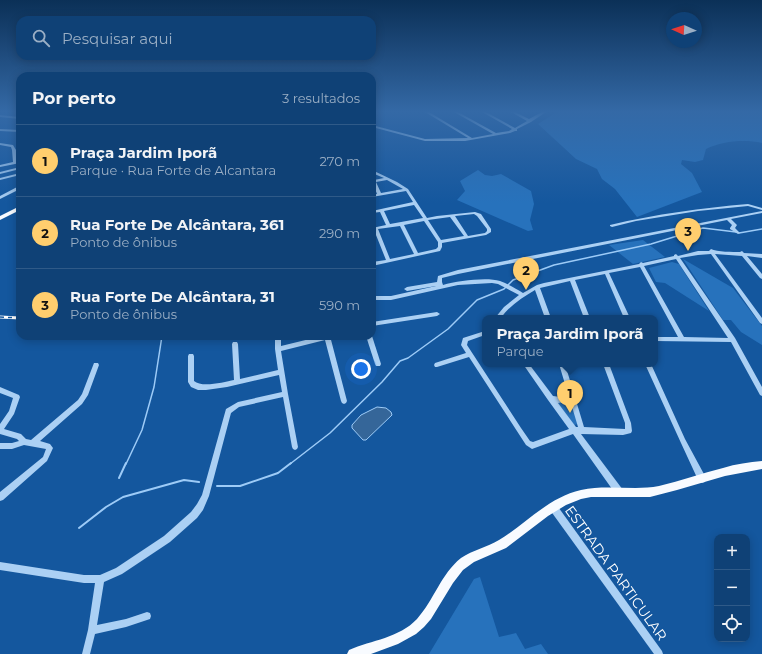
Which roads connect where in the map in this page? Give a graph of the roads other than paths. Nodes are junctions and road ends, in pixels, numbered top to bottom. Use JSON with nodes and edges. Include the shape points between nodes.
{"nodes":[{"id":1,"x":0,"y":144,"type":"edge"},
{"id":2,"x":14,"y":150,"type":"joint"},
{"id":3,"x":0,"y":163,"type":"edge"},
{"id":4,"x":14,"y":163,"type":"junction"},
{"id":5,"x":0,"y":166,"type":"edge"},
{"id":6,"x":16,"y":169,"type":"edge"},
{"id":7,"x":0,"y":173,"type":"edge"},
{"id":8,"x":376,"y":173,"type":"edge"},
{"id":9,"x":16,"y":175,"type":"edge"},
{"id":10,"x":1,"y":179,"type":"edge"},
{"id":11,"x":387,"y":179,"type":"junction"},
{"id":12,"x":376,"y":181,"type":"edge"},
{"id":13,"x":376,"y":187,"type":"edge"},
{"id":14,"x":16,"y":189,"type":"edge"},
{"id":15,"x":407,"y":190,"type":"junction"},
{"id":16,"x":380,"y":195,"type":"junction"},
{"id":17,"x":376,"y":196,"type":"edge"},
{"id":18,"x":0,"y":198,"type":"edge"},
{"id":19,"x":416,"y":203,"type":"junction"},
{"id":20,"x":16,"y":210,"type":"edge"},
{"id":21,"x":376,"y":210,"type":"edge"},
{"id":22,"x":381,"y":210,"type":"junction"},
{"id":23,"x":762,"y":211,"type":"edge"},
{"id":24,"x":452,"y":216,"type":"junction"},
{"id":25,"x":0,"y":218,"type":"edge"},
{"id":26,"x":426,"y":219,"type":"junction"},
{"id":27,"x":728,"y":219,"type":"junction"},
{"id":28,"x":402,"y":224,"type":"junction"},
{"id":29,"x":389,"y":226,"type":"junction"},
{"id":30,"x":612,"y":226,"type":"dead end"},
{"id":31,"x":376,"y":229,"type":"edge"},
{"id":32,"x":376,"y":233,"type":"edge"},
{"id":33,"x":738,"y":233,"type":"dead end"},
{"id":34,"x":466,"y":237,"type":"junction"},
{"id":35,"x":440,"y":242,"type":"junction"},
{"id":36,"x":711,"y":251,"type":"junction"},
{"id":37,"x":742,"y":253,"type":"junction"},
{"id":38,"x":417,"y":255,"type":"junction"},
{"id":39,"x":676,"y":256,"type":"junction"},
{"id":40,"x":762,"y":256,"type":"edge"},
{"id":41,"x":390,"y":261,"type":"junction"},
{"id":42,"x":376,"y":263,"type":"edge"},
{"id":43,"x":641,"y":264,"type":"junction"},
{"id":44,"x":606,"y":272,"type":"junction"},
{"id":45,"x":762,"y":277,"type":"edge"},
{"id":46,"x":572,"y":279,"type":"junction"},
{"id":47,"x":441,"y":285,"type":"junction"},
{"id":48,"x":537,"y":288,"type":"junction"},
{"id":49,"x":407,"y":289,"type":"dead end"},
{"id":50,"x":523,"y":296,"type":"junction"},
{"id":51,"x":376,"y":298,"type":"edge"},
{"id":52,"x":437,"y":314,"type":"dead end"},
{"id":53,"x":500,"y":315,"type":"edge"},
{"id":54,"x":547,"y":315,"type":"edge"},
{"id":55,"x":586,"y":315,"type":"edge"},
{"id":56,"x":626,"y":315,"type":"edge"},
{"id":57,"x":762,"y":322,"type":"edge"},
{"id":58,"x":376,"y":323,"type":"edge"},
{"id":59,"x":482,"y":334,"type":"edge"},
{"id":60,"x":658,"y":339,"type":"edge"},
{"id":61,"x":682,"y":339,"type":"junction"},
{"id":62,"x":278,"y":340,"type":"edge"},
{"id":63,"x":312,"y":340,"type":"edge"},
{"id":64,"x":328,"y":340,"type":"edge"},
{"id":65,"x":371,"y":340,"type":"edge"},
{"id":66,"x":732,"y":340,"type":"junction"},
{"id":67,"x":235,"y":344,"type":"dead end"},
{"id":68,"x":278,"y":349,"type":"junction"},
{"id":69,"x":470,"y":354,"type":"junction"},
{"id":70,"x":191,"y":356,"type":"dead end"},
{"id":71,"x":378,"y":364,"type":"dead end"},
{"id":72,"x":96,"y":365,"type":"dead end"},
{"id":73,"x":437,"y":365,"type":"dead end"},
{"id":74,"x":528,"y":367,"type":"edge"},
{"id":75,"x":563,"y":367,"type":"edge"},
{"id":76,"x":607,"y":367,"type":"edge"},
{"id":77,"x":649,"y":367,"type":"edge"},
{"id":78,"x":281,"y":372,"type":"junction"},
{"id":79,"x":237,"y":381,"type":"junction"},
{"id":80,"x":0,"y":390,"type":"edge"},
{"id":81,"x":285,"y":394,"type":"junction"},
{"id":82,"x":762,"y":394,"type":"edge"},
{"id":83,"x":571,"y":395,"type":"junction"},
{"id":84,"x":550,"y":398,"type":"junction"},
{"id":85,"x":344,"y":401,"type":"dead end"},
{"id":86,"x":0,"y":430,"type":"edge"},
{"id":87,"x":574,"y":430,"type":"junction"},
{"id":88,"x":582,"y":431,"type":"junction"},
{"id":89,"x":24,"y":442,"type":"junction"},
{"id":90,"x":33,"y":443,"type":"junction"},
{"id":91,"x":0,"y":446,"type":"edge"},
{"id":92,"x":295,"y":447,"type":"dead end"},
{"id":93,"x":762,"y":465,"type":"edge"},
{"id":94,"x":702,"y":479,"type":"junction"},
{"id":95,"x":621,"y":493,"type":"junction"},
{"id":96,"x":0,"y":497,"type":"edge"},
{"id":97,"x":553,"y":507,"type":"junction"},
{"id":98,"x":0,"y":566,"type":"edge"},
{"id":99,"x":100,"y":579,"type":"junction"},
{"id":100,"x":147,"y":616,"type":"dead end"},
{"id":101,"x":92,"y":630,"type":"junction"},
{"id":102,"x":86,"y":654,"type":"edge"},
{"id":103,"x":353,"y":654,"type":"edge"},
{"id":104,"x":659,"y":654,"type":"edge"}],
"edges":[{"from":1,"to":2,"type":"street","via":[[10,145]]},
{"from":2,"to":4,"type":"street"},
{"from":3,"to":4,"type":"street"},
{"from":4,"to":5,"type":"street"},
{"from":6,"to":7,"type":"street"},
{"from":8,"to":11,"type":"street"},
{"from":9,"to":10,"type":"street"},
{"from":11,"to":12,"type":"street"},
{"from":11,"to":15,"type":"street"},
{"from":13,"to":16,"type":"street"},
{"from":14,"to":18,"type":"street"},
{"from":15,"to":16,"type":"street"},
{"from":15,"to":19,"type":"street"},
{"from":16,"to":17,"type":"street"},
{"from":19,"to":22,"type":"street"},
{"from":19,"to":26,"type":"street"},
{"from":20,"to":25,"type":"main road"},
{"from":21,"to":22,"type":"street"},
{"from":22,"to":29,"type":"street"},
{"from":23,"to":27,"type":"street"},
{"from":23,"to":30,"type":"street","via":[[748,205],[698,210]]},
{"from":24,"to":26,"type":"street"},
{"from":24,"to":34,"type":"street"},
{"from":24,"to":34,"type":"street","via":[[476,213],[489,229],[486,234]]},
{"from":26,"to":28,"type":"street"},
{"from":26,"to":35,"type":"street"},
{"from":27,"to":33,"type":"street","via":[[735,225],[732,228]]},
{"from":27,"to":47,"type":"street","via":[[458,272],[440,277]]},
{"from":28,"to":29,"type":"street"},
{"from":28,"to":38,"type":"street"},
{"from":29,"to":31,"type":"street"},
{"from":32,"to":41,"type":"street"},
{"from":34,"to":35,"type":"street"},
{"from":35,"to":38,"type":"street","via":[[438,250]]},
{"from":36,"to":37,"type":"street"},
{"from":36,"to":39,"type":"street"},
{"from":36,"to":57,"type":"street"},
{"from":37,"to":40,"type":"street"},
{"from":37,"to":45,"type":"street"},
{"from":38,"to":41,"type":"street"},
{"from":39,"to":43,"type":"street"},
{"from":39,"to":66,"type":"street"},
{"from":41,"to":42,"type":"street"},
{"from":43,"to":44,"type":"street"},
{"from":43,"to":61,"type":"street"},
{"from":44,"to":46,"type":"street"},
{"from":44,"to":56,"type":"street"},
{"from":46,"to":48,"type":"street"},
{"from":46,"to":55,"type":"street"},
{"from":47,"to":49,"type":"street"},
{"from":47,"to":50,"type":"street","via":[[492,281]]},
{"from":47,"to":51,"type":"street","via":[[391,298]]},
{"from":48,"to":50,"type":"street"},
{"from":48,"to":54,"type":"street"},
{"from":50,"to":53,"type":"street"},
{"from":52,"to":58,"type":"street"},
{"from":59,"to":69,"type":"street","via":[[468,338],[464,343]]},
{"from":60,"to":61,"type":"street"},
{"from":61,"to":66,"type":"street"},
{"from":62,"to":68,"type":"street"},
{"from":63,"to":68,"type":"street"},
{"from":64,"to":85,"type":"street"},
{"from":65,"to":71,"type":"street"},
{"from":66,"to":82,"type":"street"},
{"from":67,"to":79,"type":"street"},
{"from":68,"to":78,"type":"street"},
{"from":69,"to":73,"type":"street"},
{"from":69,"to":87,"type":"street","via":[[531,446]]},
{"from":70,"to":79,"type":"street","via":[[192,384],[205,387]]},
{"from":72,"to":90,"type":"street","via":[[85,396]]},
{"from":74,"to":84,"type":"street"},
{"from":75,"to":83,"type":"street"},
{"from":76,"to":88,"type":"street","via":[[630,431]]},
{"from":77,"to":94,"type":"street"},
{"from":78,"to":79,"type":"street"},
{"from":78,"to":81,"type":"street"},
{"from":80,"to":86,"type":"street","via":[[17,397],[12,412]]},
{"from":81,"to":92,"type":"street"},
{"from":81,"to":99,"type":"street","via":[[232,408],[226,416],[200,507],[167,539],[119,571]]},
{"from":83,"to":84,"type":"street","via":[[561,400]]},
{"from":83,"to":88,"type":"street"},
{"from":84,"to":87,"type":"street"},
{"from":86,"to":89,"type":"street","via":[[19,436]]},
{"from":87,"to":88,"type":"street"},
{"from":87,"to":95,"type":"street"},
{"from":89,"to":90,"type":"street"},
{"from":89,"to":91,"type":"street"},
{"from":90,"to":96,"type":"street","via":[[48,446],[50,451],[45,459]]},
{"from":93,"to":94,"type":"main road"},
{"from":94,"to":95,"type":"main road","via":[[651,491]]},
{"from":95,"to":97,"type":"main road","via":[[588,493],[561,501]]},
{"from":97,"to":103,"type":"main road","via":[[502,544],[466,561],[454,574],[427,616],[412,630],[402,637]]},
{"from":97,"to":104,"type":"street","name":"ESTRADA PARTICULAR"},
{"from":98,"to":99,"type":"street","via":[[84,579]]},
{"from":99,"to":101,"type":"street"},
{"from":100,"to":101,"type":"street"},
{"from":101,"to":102,"type":"street"}]}
